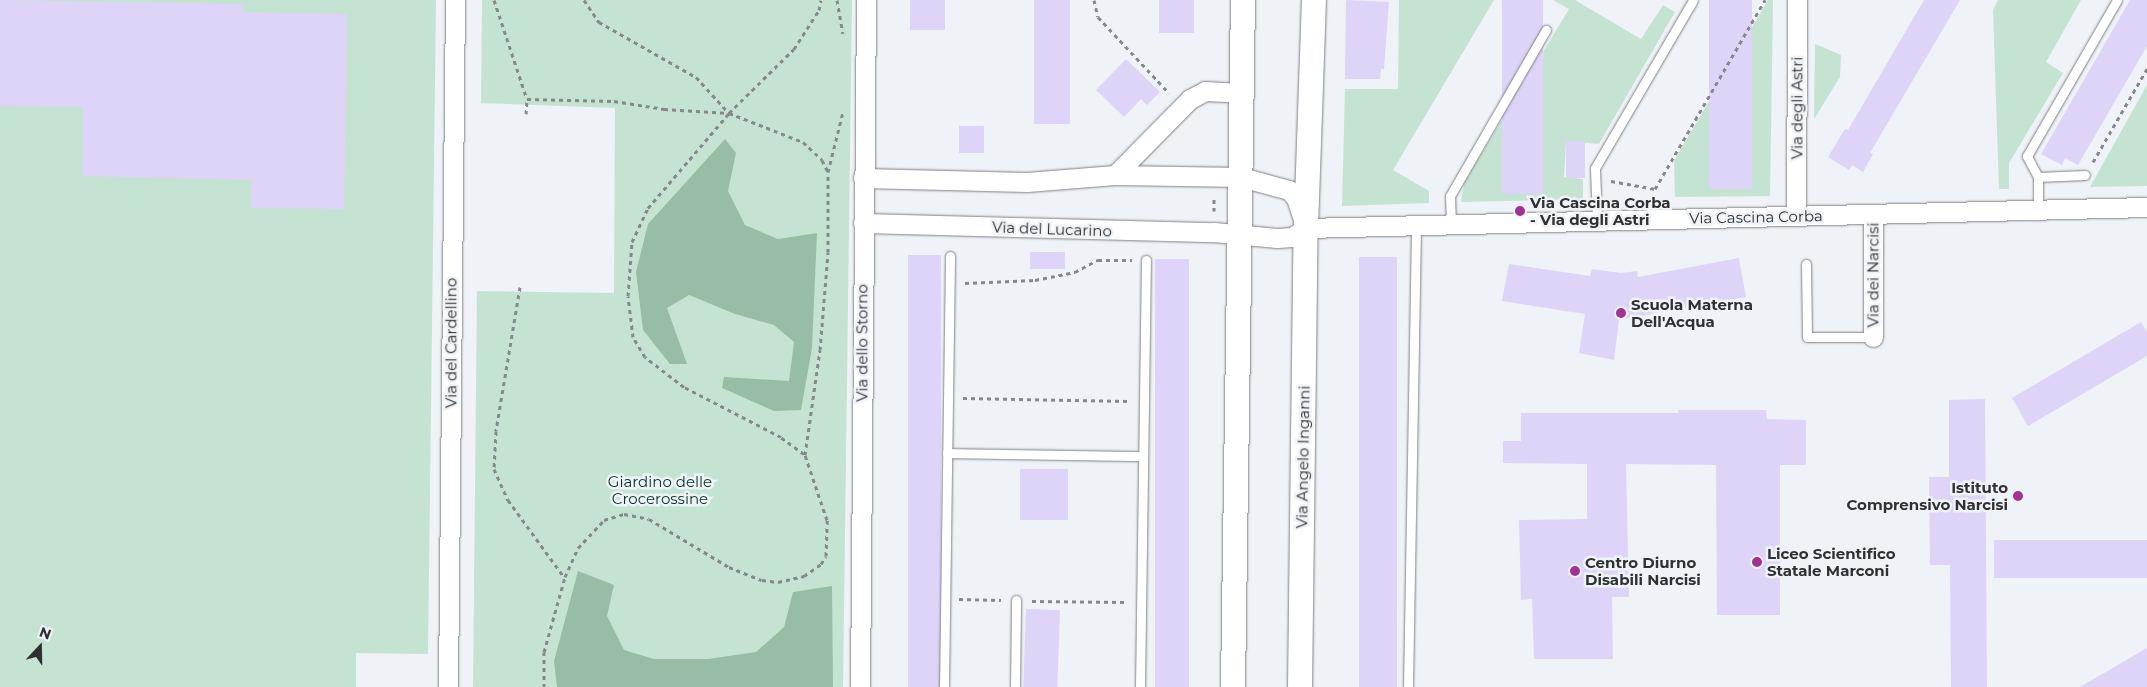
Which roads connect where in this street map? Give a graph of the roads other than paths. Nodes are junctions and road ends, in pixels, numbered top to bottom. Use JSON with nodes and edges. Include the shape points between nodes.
{"nodes":[{"id":1,"x":455,"y":0,"type":"edge"},
{"id":2,"x":866,"y":0,"type":"edge"},
{"id":3,"x":1243,"y":0,"type":"edge"},
{"id":4,"x":1314,"y":0,"type":"edge"},
{"id":5,"x":1693,"y":0,"type":"edge"},
{"id":6,"x":1797,"y":0,"type":"edge"},
{"id":7,"x":2117,"y":0,"type":"edge"},
{"id":8,"x":1546,"y":30,"type":"dead end"},
{"id":9,"x":1241,"y":93,"type":"junction"},
{"id":10,"x":1115,"y":175,"type":"junction"},
{"id":11,"x":2085,"y":175,"type":"road end"},
{"id":12,"x":1242,"y":177,"type":"junction"},
{"id":13,"x":2038,"y":177,"type":"junction"},
{"id":14,"x":863,"y":178,"type":"junction"},
{"id":15,"x":2147,"y":207,"type":"edge"},
{"id":16,"x":2038,"y":210,"type":"junction"},
{"id":17,"x":1872,"y":214,"type":"junction"},
{"id":18,"x":1796,"y":216,"type":"junction"},
{"id":19,"x":1597,"y":221,"type":"junction"},
{"id":20,"x":863,"y":223,"type":"junction"},
{"id":21,"x":1451,"y":224,"type":"junction"},
{"id":22,"x":1416,"y":225,"type":"junction"},
{"id":23,"x":1306,"y":228,"type":"junction"},
{"id":24,"x":1241,"y":233,"type":"junction"},
{"id":25,"x":950,"y":256,"type":"dead end"},
{"id":26,"x":1146,"y":260,"type":"road end"},
{"id":27,"x":1806,"y":264,"type":"dead end"},
{"id":28,"x":1873,"y":337,"type":"joint"},
{"id":29,"x":947,"y":453,"type":"junction"},
{"id":30,"x":1143,"y":456,"type":"junction"},
{"id":31,"x":1016,"y":600,"type":"road end"},
{"id":32,"x":448,"y":687,"type":"edge"},
{"id":33,"x":860,"y":687,"type":"edge"},
{"id":34,"x":944,"y":687,"type":"edge"},
{"id":35,"x":1015,"y":687,"type":"edge"},
{"id":36,"x":1140,"y":687,"type":"edge"},
{"id":37,"x":1233,"y":687,"type":"edge"},
{"id":38,"x":1300,"y":687,"type":"edge"},
{"id":39,"x":1408,"y":687,"type":"edge"}],
"edges":[{"from":1,"to":32,"type":"street","name":"Via del Cardellino"},
{"from":2,"to":14,"type":"street","name":"Via dello Storno"},
{"from":3,"to":9,"type":"street"},
{"from":4,"to":23,"type":"street","name":"Via Angelo Inganni"},
{"from":5,"to":19,"type":"lane","via":[[1595,168]]},
{"from":6,"to":18,"type":"street","name":"Via degli Astri"},
{"from":7,"to":13,"type":"lane","via":[[2027,156]]},
{"from":8,"to":21,"type":"lane","via":[[1450,196]]},
{"from":9,"to":10,"type":"street","via":[[1206,92],[1190,99]]},
{"from":9,"to":12,"type":"street"},
{"from":10,"to":12,"type":"street"},
{"from":10,"to":14,"type":"street","via":[[1027,182]]},
{"from":11,"to":13,"type":"lane"},
{"from":12,"to":23,"type":"street","name":"Via Angelo Inganni","via":[[1289,190],[1296,198]]},
{"from":12,"to":24,"type":"street"},
{"from":13,"to":16,"type":"lane"},
{"from":14,"to":20,"type":"street","name":"Via dello Storno"},
{"from":15,"to":16,"type":"street","name":"Via Cascina Corba"},
{"from":16,"to":17,"type":"street","name":"Via Cascina Corba"},
{"from":17,"to":18,"type":"street","name":"Via Cascina Corba"},
{"from":17,"to":28,"type":"street","name":"Via dei Narcisi"},
{"from":18,"to":19,"type":"street","name":"Via Cascina Corba"},
{"from":19,"to":21,"type":"street","name":"Via Cascina Corba"},
{"from":20,"to":24,"type":"street","name":"Via del Lucarino"},
{"from":20,"to":33,"type":"street","name":"Via dello Storno"},
{"from":21,"to":22,"type":"street","name":"Via Cascina Corba"},
{"from":22,"to":23,"type":"street","name":"Via Cascina Corba"},
{"from":22,"to":39,"type":"lane"},
{"from":23,"to":24,"type":"street","via":[[1292,237]]},
{"from":23,"to":38,"type":"street","name":"Via Angelo Inganni"},
{"from":24,"to":37,"type":"street"},
{"from":25,"to":29,"type":"lane"},
{"from":26,"to":30,"type":"lane"},
{"from":27,"to":28,"type":"lane","via":[[1807,337]]},
{"from":29,"to":30,"type":"lane"},
{"from":29,"to":34,"type":"lane"},
{"from":30,"to":36,"type":"lane"},
{"from":31,"to":35,"type":"lane"}]}
